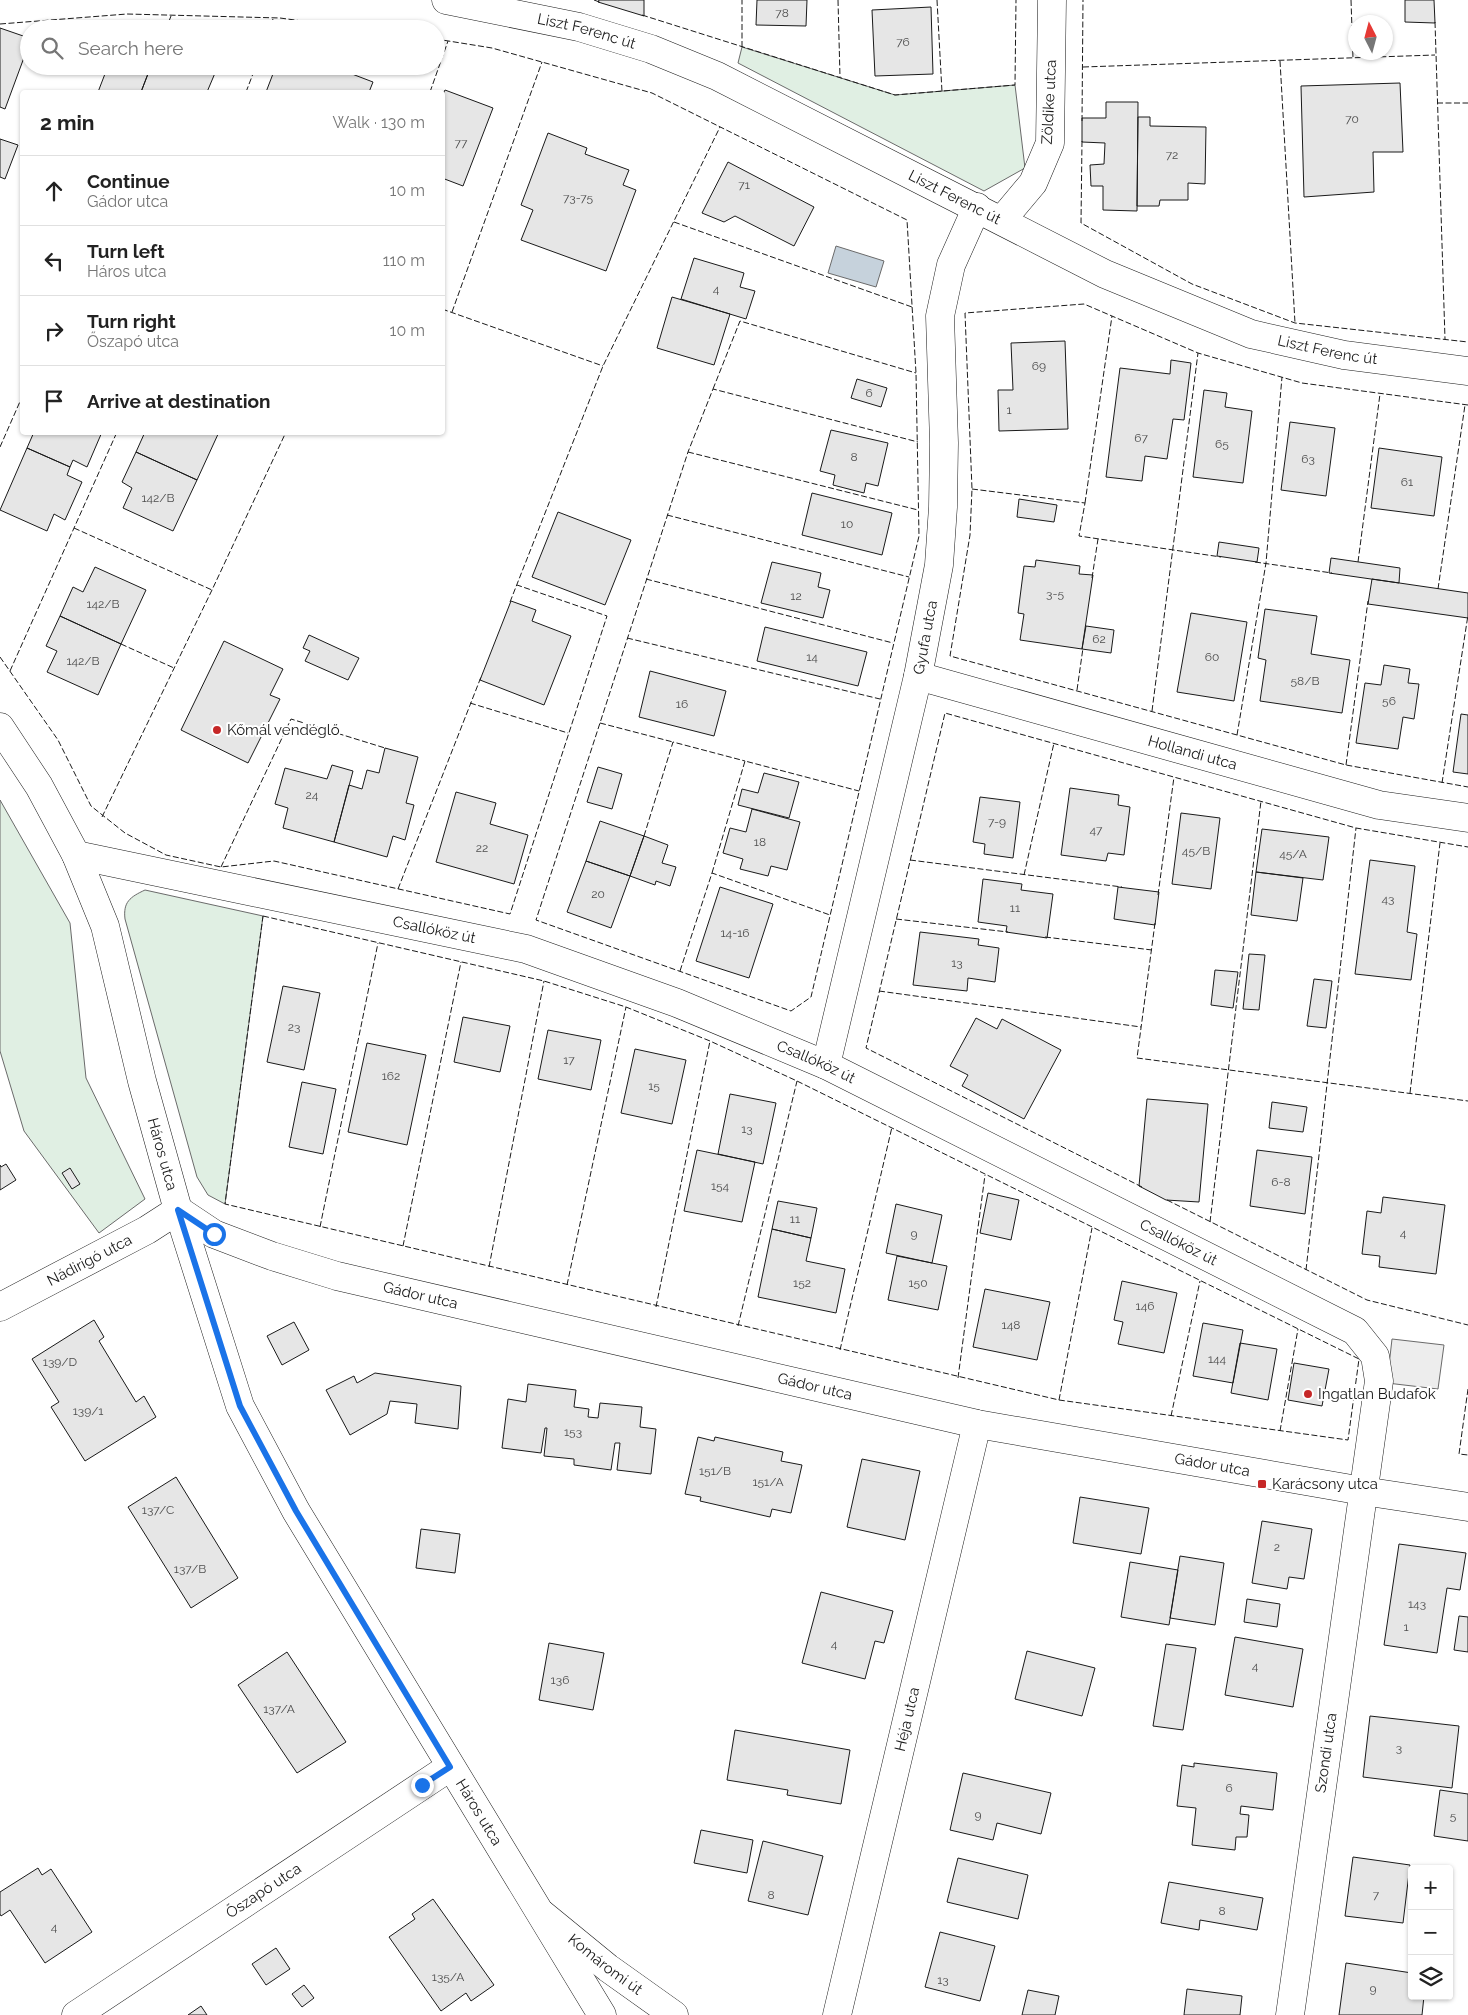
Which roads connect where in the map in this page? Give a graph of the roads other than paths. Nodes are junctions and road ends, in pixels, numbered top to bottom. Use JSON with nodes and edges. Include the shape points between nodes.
{"nodes":[{"id":1,"x":446,"y":0,"type":"edge"},
{"id":2,"x":1052,"y":0,"type":"edge"},
{"id":3,"x":976,"y":207,"type":"junction"},
{"id":4,"x":1002,"y":220,"type":"junction"},
{"id":5,"x":1468,"y":371,"type":"edge"},
{"id":6,"x":918,"y":676,"type":"junction"},
{"id":7,"x":0,"y":727,"type":"edge"},
{"id":8,"x":1468,"y":818,"type":"edge"},
{"id":9,"x":76,"y":855,"type":"junction"},
{"id":10,"x":826,"y":1065,"type":"junction"},
{"id":11,"x":178,"y":1210,"type":"junction"},
{"id":12,"x":0,"y":1307,"type":"edge"},
{"id":13,"x":977,"y":1424,"type":"junction"},
{"id":14,"x":1363,"y":1491,"type":"junction"},
{"id":15,"x":1468,"y":1507,"type":"edge"},
{"id":16,"x":450,"y":1767,"type":"junction"},
{"id":17,"x":539,"y":1912,"type":"junction"},
{"id":18,"x":76,"y":2015,"type":"edge"},
{"id":19,"x":602,"y":2015,"type":"edge"},
{"id":20,"x":674,"y":2015,"type":"edge"},
{"id":21,"x":837,"y":2015,"type":"edge"},
{"id":22,"x":1290,"y":2015,"type":"edge"}],
"edges":[{"from":1,"to":3,"type":"street","name":"Liszt Ferenc út","via":[[579,27],[651,49],[717,76]]},
{"from":2,"to":4,"type":"street","name":"Zöldike utca","via":[[1050,143],[1033,183]]},
{"from":3,"to":4,"type":"street","name":"Liszt Ferenc út"},
{"from":3,"to":6,"type":"street","name":"Gyufa utca","via":[[951,265],[940,316],[943,507],[939,565]]},
{"from":4,"to":5,"type":"street","name":"Liszt Ferenc út","via":[[1105,274],[1251,334],[1344,355]]},
{"from":6,"to":8,"type":"street","name":"Hollandi utca","via":[[1378,805]]},
{"from":6,"to":10,"type":"street","name":"Gyufa utca"},
{"from":7,"to":9,"type":"street","name":"Háros utca","via":[[39,786]]},
{"from":9,"to":10,"type":"street","name":"Csallóköz út","via":[[526,949],[677,1003]]},
{"from":9,"to":11,"type":"street","name":"Háros utca","via":[[105,926],[142,1081]]},
{"from":10,"to":14,"type":"street","name":"Csallóköz út","via":[[1355,1331],[1375,1356],[1379,1381]]},
{"from":11,"to":12,"type":"street","name":"Nádirigó utca","via":[[147,1230]]},
{"from":11,"to":13,"type":"street","name":"Gádor utca","via":[[214,1234],[337,1276]]},
{"from":11,"to":16,"type":"street","name":"Háros utca","via":[[240,1406],[296,1511]]},
{"from":13,"to":14,"type":"street","name":"Gádor utca"},
{"from":13,"to":21,"type":"street","name":"Héja utca"},
{"from":14,"to":15,"type":"street","name":"Gádor utca"},
{"from":14,"to":22,"type":"street","name":"Szondi utca"},
{"from":16,"to":17,"type":"street","name":"Háros utca"},
{"from":16,"to":18,"type":"street","name":"Őszapó utca"},
{"from":17,"to":19,"type":"street","name":"Háros utca"},
{"from":17,"to":20,"type":"street","name":"Komáromi út","via":[[608,1968]]}]}
